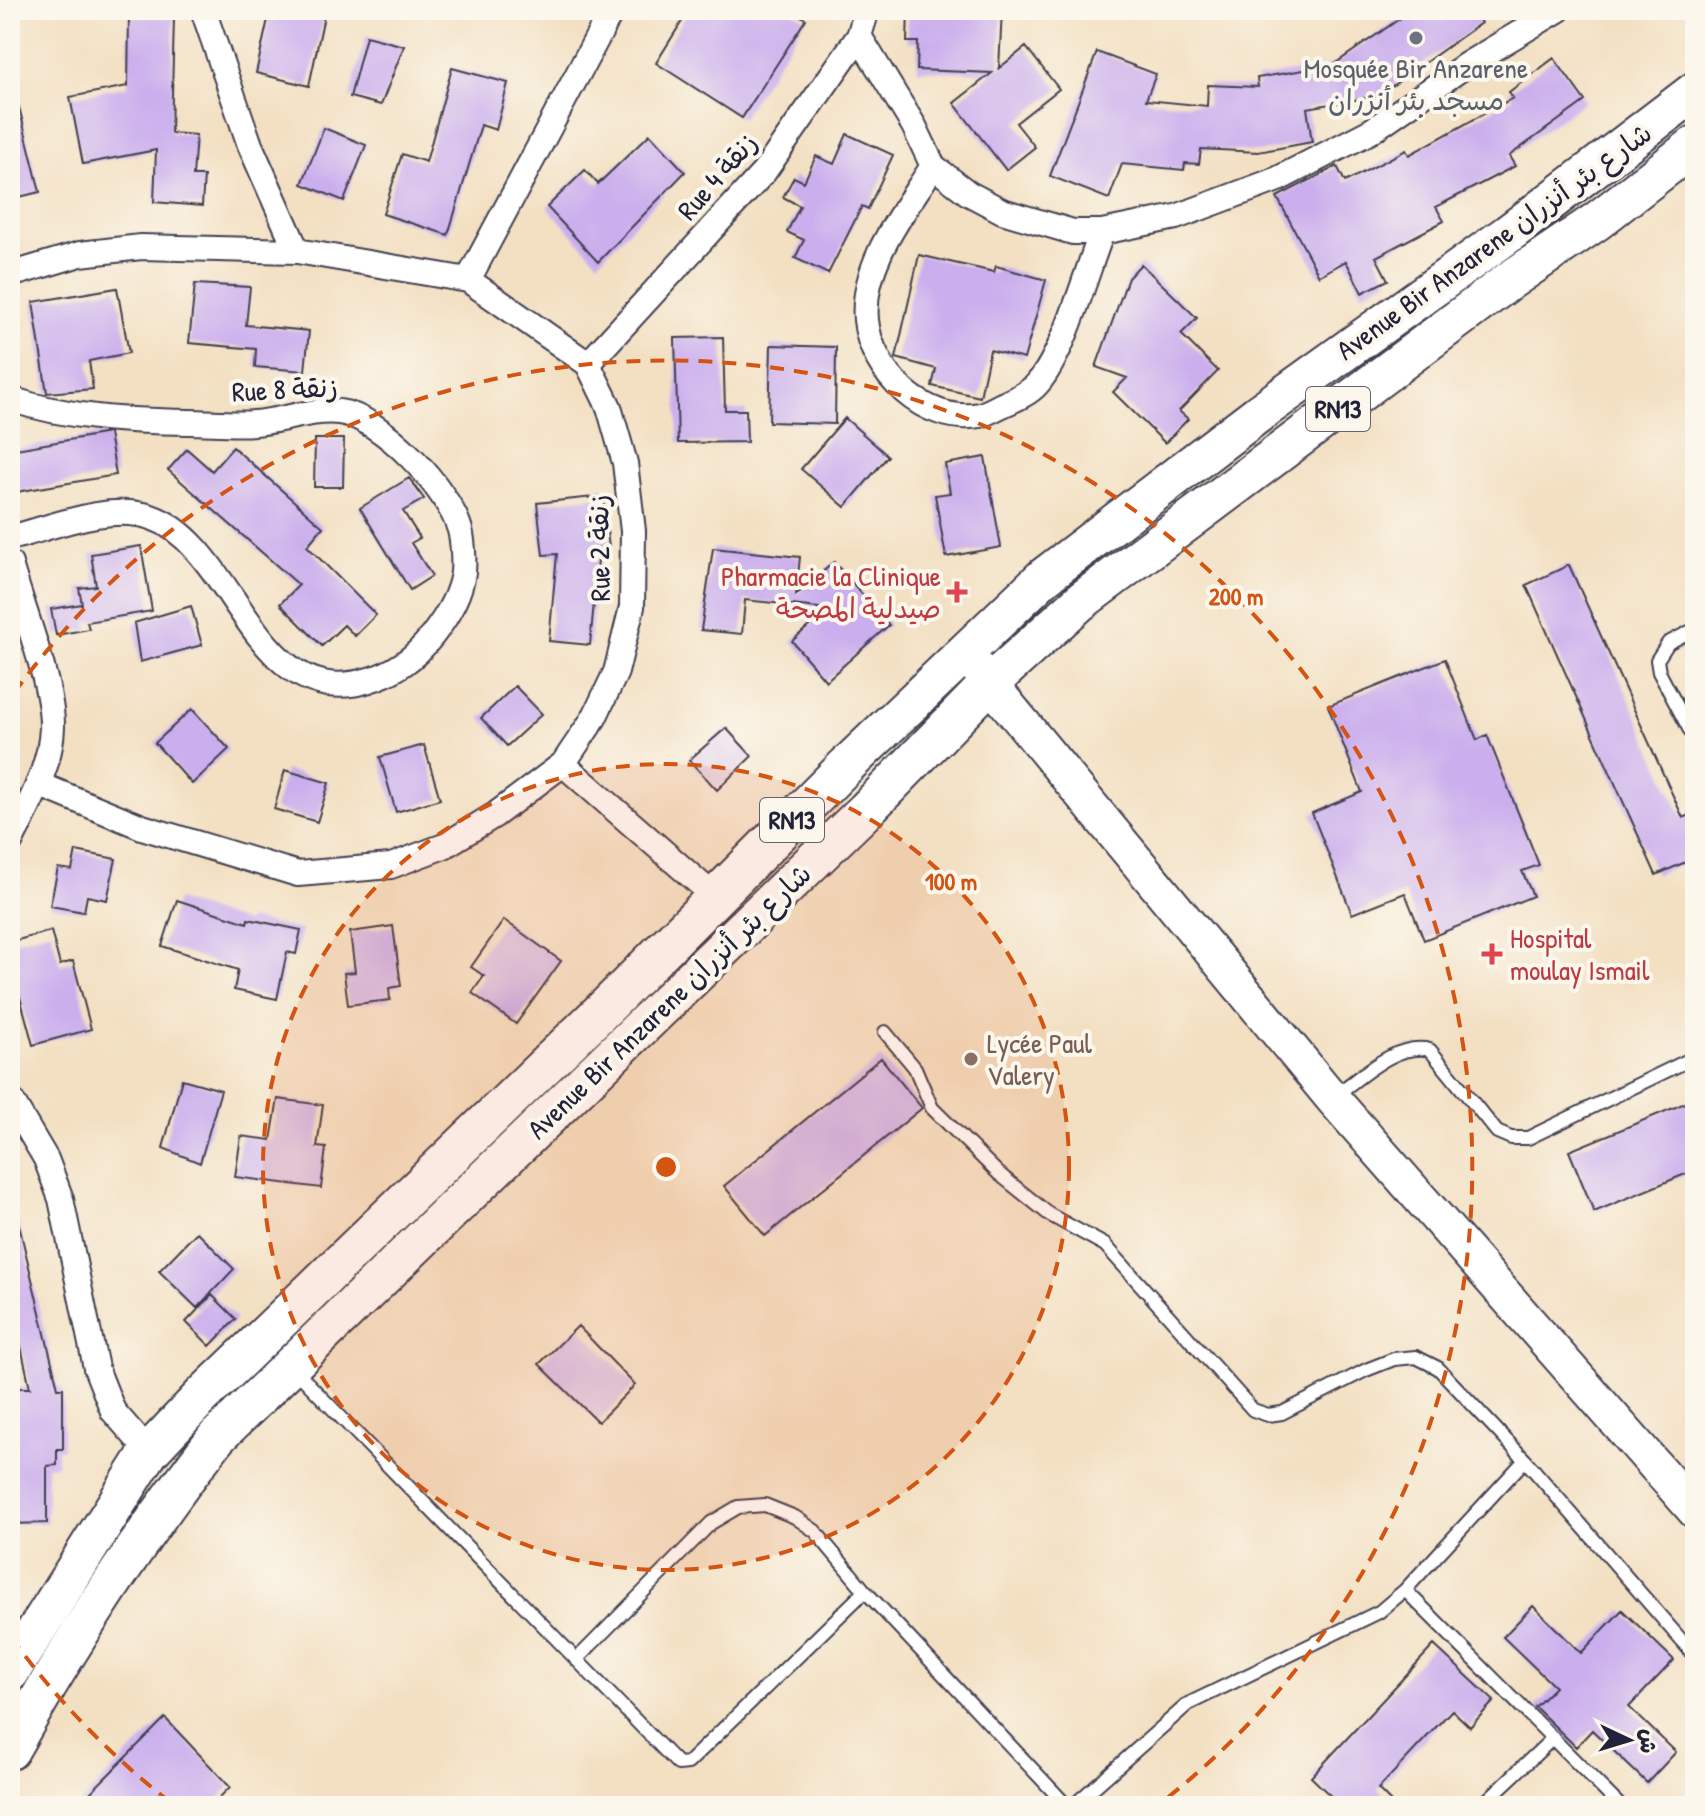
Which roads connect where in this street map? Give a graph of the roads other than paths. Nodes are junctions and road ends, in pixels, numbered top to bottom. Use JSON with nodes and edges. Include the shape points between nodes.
{"nodes":[{"id":1,"x":203,"y":10,"type":"edge"},
{"id":2,"x":612,"y":10,"type":"edge"},
{"id":3,"x":867,"y":10,"type":"edge"},
{"id":4,"x":1558,"y":10,"type":"edge"},
{"id":5,"x":859,"y":36,"type":"junction"},
{"id":6,"x":1695,"y":91,"type":"edge"},
{"id":7,"x":1695,"y":145,"type":"edge"},
{"id":8,"x":933,"y":166,"type":"junction"},
{"id":9,"x":1102,"y":232,"type":"junction"},
{"id":10,"x":297,"y":251,"type":"junction"},
{"id":11,"x":10,"y":275,"type":"edge"},
{"id":12,"x":468,"y":280,"type":"junction"},
{"id":13,"x":588,"y":364,"type":"junction"},
{"id":14,"x":10,"y":399,"type":"edge"},
{"id":15,"x":10,"y":538,"type":"edge"},
{"id":16,"x":10,"y":564,"type":"edge"},
{"id":17,"x":1695,"y":629,"type":"edge"},
{"id":18,"x":965,"y":653,"type":"junction"},
{"id":19,"x":989,"y":684,"type":"junction"},
{"id":20,"x":1695,"y":740,"type":"edge"},
{"id":21,"x":563,"y":764,"type":"junction"},
{"id":22,"x":38,"y":784,"type":"junction"},
{"id":23,"x":10,"y":843,"type":"edge"},
{"id":24,"x":715,"y":897,"type":"junction"},
{"id":25,"x":885,"y":1032,"type":"dead end"},
{"id":26,"x":1695,"y":1057,"type":"edge"},
{"id":27,"x":10,"y":1098,"type":"edge"},
{"id":28,"x":1332,"y":1098,"type":"junction"},
{"id":29,"x":291,"y":1366,"type":"junction"},
{"id":30,"x":149,"y":1452,"type":"junction"},
{"id":31,"x":1525,"y":1460,"type":"junction"},
{"id":32,"x":1695,"y":1511,"type":"edge"},
{"id":33,"x":1405,"y":1590,"type":"junction"},
{"id":34,"x":865,"y":1591,"type":"junction"},
{"id":35,"x":1695,"y":1656,"type":"edge"},
{"id":36,"x":577,"y":1659,"type":"junction"},
{"id":37,"x":10,"y":1672,"type":"edge"},
{"id":38,"x":1553,"y":1738,"type":"junction"},
{"id":39,"x":10,"y":1750,"type":"edge"},
{"id":40,"x":1067,"y":1806,"type":"edge"},
{"id":41,"x":1073,"y":1806,"type":"edge"},
{"id":42,"x":1481,"y":1806,"type":"edge"},
{"id":43,"x":1620,"y":1806,"type":"edge"}],
"edges":[{"from":1,"to":10,"type":"street","via":[[250,145]]},
{"from":2,"to":12,"type":"street"},
{"from":3,"to":5,"type":"street","name":"Rue 4 زنقة"},
{"from":4,"to":9,"type":"street","via":[[1371,131],[1278,179],[1176,217]]},
{"from":5,"to":8,"type":"street"},
{"from":5,"to":13,"type":"street","name":"Rue 4 زنقة","via":[[764,172]]},
{"from":6,"to":18,"type":"main road","name":"Avenue Bir Anzarene شارع بئر أنزران","number":"RN13","via":[[1044,577]]},
{"from":7,"to":19,"type":"main road","name":"Avenue Bir Anzarene شارع بئر أنزران","number":"RN13","via":[[1080,602]]},
{"from":8,"to":9,"type":"street","via":[[1002,211],[1073,232]]},
{"from":8,"to":9,"type":"street","via":[[879,252],[866,318],[878,361],[911,397],[932,410],[980,415],[1037,385],[1052,362]]},
{"from":10,"to":11,"type":"street","name":"Rue 2 زنقة","via":[[141,247],[80,254]]},
{"from":10,"to":12,"type":"street","name":"Rue 2 زنقة"},
{"from":12,"to":13,"type":"street","name":"Rue 2 زنقة"},
{"from":13,"to":21,"type":"street","name":"Rue 2 زنقة","via":[[609,407],[625,463],[633,531],[632,607],[616,672]]},
{"from":14,"to":15,"type":"street","name":"Rue 8 زنقة","via":[[88,417],[253,423],[338,412],[371,422],[435,487],[460,529],[463,571],[454,603],[412,659],[356,684],[321,682],[287,666],[241,616],[189,541],[154,518],[116,512]]},
{"from":16,"to":22,"type":"street","via":[[50,699],[52,728]]},
{"from":17,"to":20,"type":"lane","via":[[1668,643],[1657,660]]},
{"from":18,"to":19,"type":"main road"},
{"from":18,"to":24,"type":"main road","name":"Avenue Bir Anzarene شارع بئر أنزران","number":"RN13"},
{"from":19,"to":28,"type":"main road"},
{"from":19,"to":29,"type":"main road","name":"Avenue Bir Anzarene شارع بئر أنزران","number":"RN13","via":[[866,810]]},
{"from":21,"to":22,"type":"street","name":"Rue 2 زنقة","via":[[444,846],[391,866],[298,874],[142,827]]},
{"from":21,"to":24,"type":"street"},
{"from":22,"to":23,"type":"street"},
{"from":24,"to":30,"type":"main road","name":"Avenue Bir Anzarene شارع بئر أنزران","number":"RN13"},
{"from":25,"to":31,"type":"lane","via":[[915,1068],[932,1108],[1050,1215],[1105,1245],[1253,1410],[1282,1413],[1366,1370],[1416,1357],[1438,1368]]},
{"from":26,"to":28,"type":"lane","via":[[1528,1138],[1497,1132],[1430,1050],[1417,1047],[1399,1051]]},
{"from":27,"to":30,"type":"street","via":[[46,1159],[61,1199],[96,1368],[113,1411]]},
{"from":28,"to":32,"type":"main road"},
{"from":29,"to":36,"type":"lane"},
{"from":29,"to":39,"type":"main road","name":"Avenue Bir Anzarene شارع بئر أنزران","number":"RN13","via":[[217,1437],[156,1515],[85,1621]]},
{"from":30,"to":37,"type":"main road","name":"Avenue Bir Anzarene شارع بئر أنزران","number":"RN13"},
{"from":31,"to":33,"type":"lane"},
{"from":31,"to":35,"type":"lane"},
{"from":33,"to":38,"type":"lane"},
{"from":33,"to":41,"type":"lane","via":[[1379,1612],[1188,1704]]},
{"from":34,"to":36,"type":"lane","via":[[815,1531],[795,1517],[765,1505],[738,1507],[711,1523]]},
{"from":34,"to":36,"type":"lane","via":[[688,1763],[671,1758]]},
{"from":34,"to":40,"type":"lane"},
{"from":38,"to":42,"type":"lane"},
{"from":38,"to":43,"type":"lane"}]}
